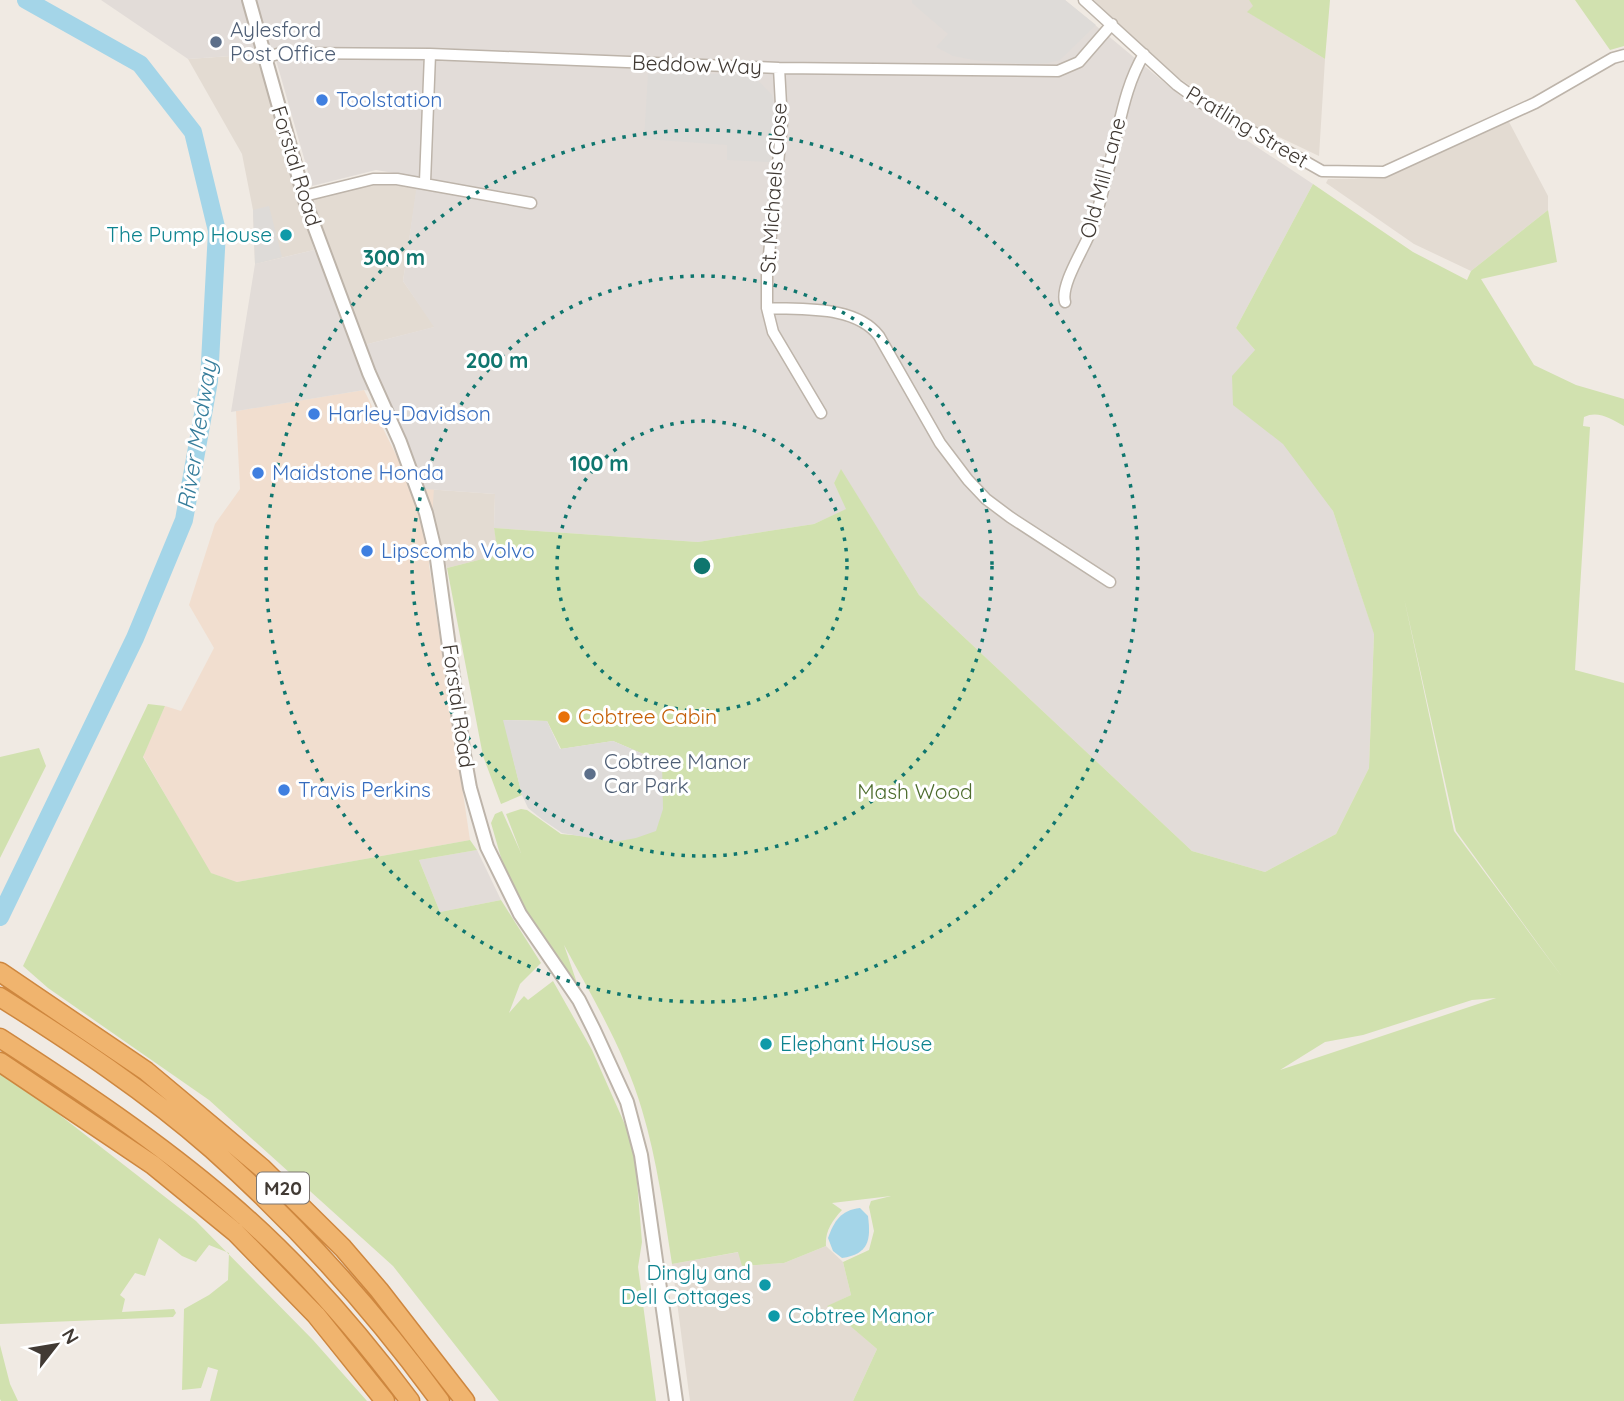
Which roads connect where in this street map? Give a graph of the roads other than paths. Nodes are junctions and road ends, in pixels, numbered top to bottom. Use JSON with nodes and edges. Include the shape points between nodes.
{"nodes":[{"id":1,"x":249,"y":0,"type":"edge"},
{"id":2,"x":1084,"y":0,"type":"edge"},
{"id":3,"x":1112,"y":24,"type":"junction"},
{"id":4,"x":430,"y":54,"type":"junction"},
{"id":5,"x":1144,"y":54,"type":"junction"},
{"id":6,"x":1624,"y":55,"type":"edge"},
{"id":7,"x":264,"y":58,"type":"junction"},
{"id":8,"x":779,"y":68,"type":"junction"},
{"id":9,"x":425,"y":182,"type":"junction"},
{"id":10,"x":304,"y":196,"type":"junction"},
{"id":11,"x":531,"y":203,"type":"dead end"},
{"id":12,"x":1065,"y":302,"type":"dead end"},
{"id":13,"x":767,"y":307,"type":"junction"},
{"id":14,"x":821,"y":413,"type":"dead end"},
{"id":15,"x":1111,"y":582,"type":"dead end"},
{"id":16,"x":0,"y":972,"type":"edge"},
{"id":17,"x":0,"y":996,"type":"edge"},
{"id":18,"x":0,"y":1038,"type":"edge"},
{"id":19,"x":0,"y":1062,"type":"edge"},
{"id":20,"x":384,"y":1401,"type":"edge"},
{"id":21,"x":410,"y":1401,"type":"edge"},
{"id":22,"x":440,"y":1401,"type":"edge"},
{"id":23,"x":465,"y":1401,"type":"edge"},
{"id":24,"x":676,"y":1401,"type":"edge"}],
"edges":[{"from":1,"to":7,"type":"street","name":"Forstal Road"},
{"from":2,"to":3,"type":"street","name":"Pratling Street"},
{"from":3,"to":5,"type":"street","name":"Pratling Street"},
{"from":3,"to":8,"type":"street","name":"Beddow Way","via":[[1079,62],[1058,71]]},
{"from":4,"to":7,"type":"street","name":"Beddow Way","via":[[281,53]]},
{"from":4,"to":8,"type":"street","name":"Beddow Way"},
{"from":4,"to":9,"type":"street"},
{"from":5,"to":6,"type":"street","name":"Pratling Street","via":[[1202,103],[1322,171],[1384,172],[1535,103]]},
{"from":5,"to":12,"type":"street","name":"Old Mill Lane","via":[[1127,87],[1101,200],[1067,284]]},
{"from":7,"to":10,"type":"street","name":"Forstal Road"},
{"from":8,"to":13,"type":"street","name":"St. Michaels Close","via":[[782,123]]},
{"from":9,"to":10,"type":"street","via":[[373,180]]},
{"from":9,"to":11,"type":"street"},
{"from":10,"to":24,"type":"street","name":"Forstal Road","via":[[426,513],[438,559],[470,788],[487,847],[525,923],[579,1000],[635,1127]]},
{"from":13,"to":14,"type":"street","name":"St. Michaels Close","via":[[774,332]]},
{"from":13,"to":15,"type":"street","via":[[832,313],[870,325],[940,443],[968,480],[1010,517]]},
{"from":16,"to":23,"type":"highway","number":"M20","via":[[165,1086],[271,1176],[352,1259]]},
{"from":17,"to":22,"type":"highway","number":"M20","via":[[122,1079],[210,1148],[301,1233],[398,1343]]},
{"from":18,"to":21,"type":"highway","number":"M20","via":[[167,1152],[230,1203],[377,1356]]},
{"from":19,"to":20,"type":"highway","via":[[153,1165],[235,1232],[316,1315]]}]}
